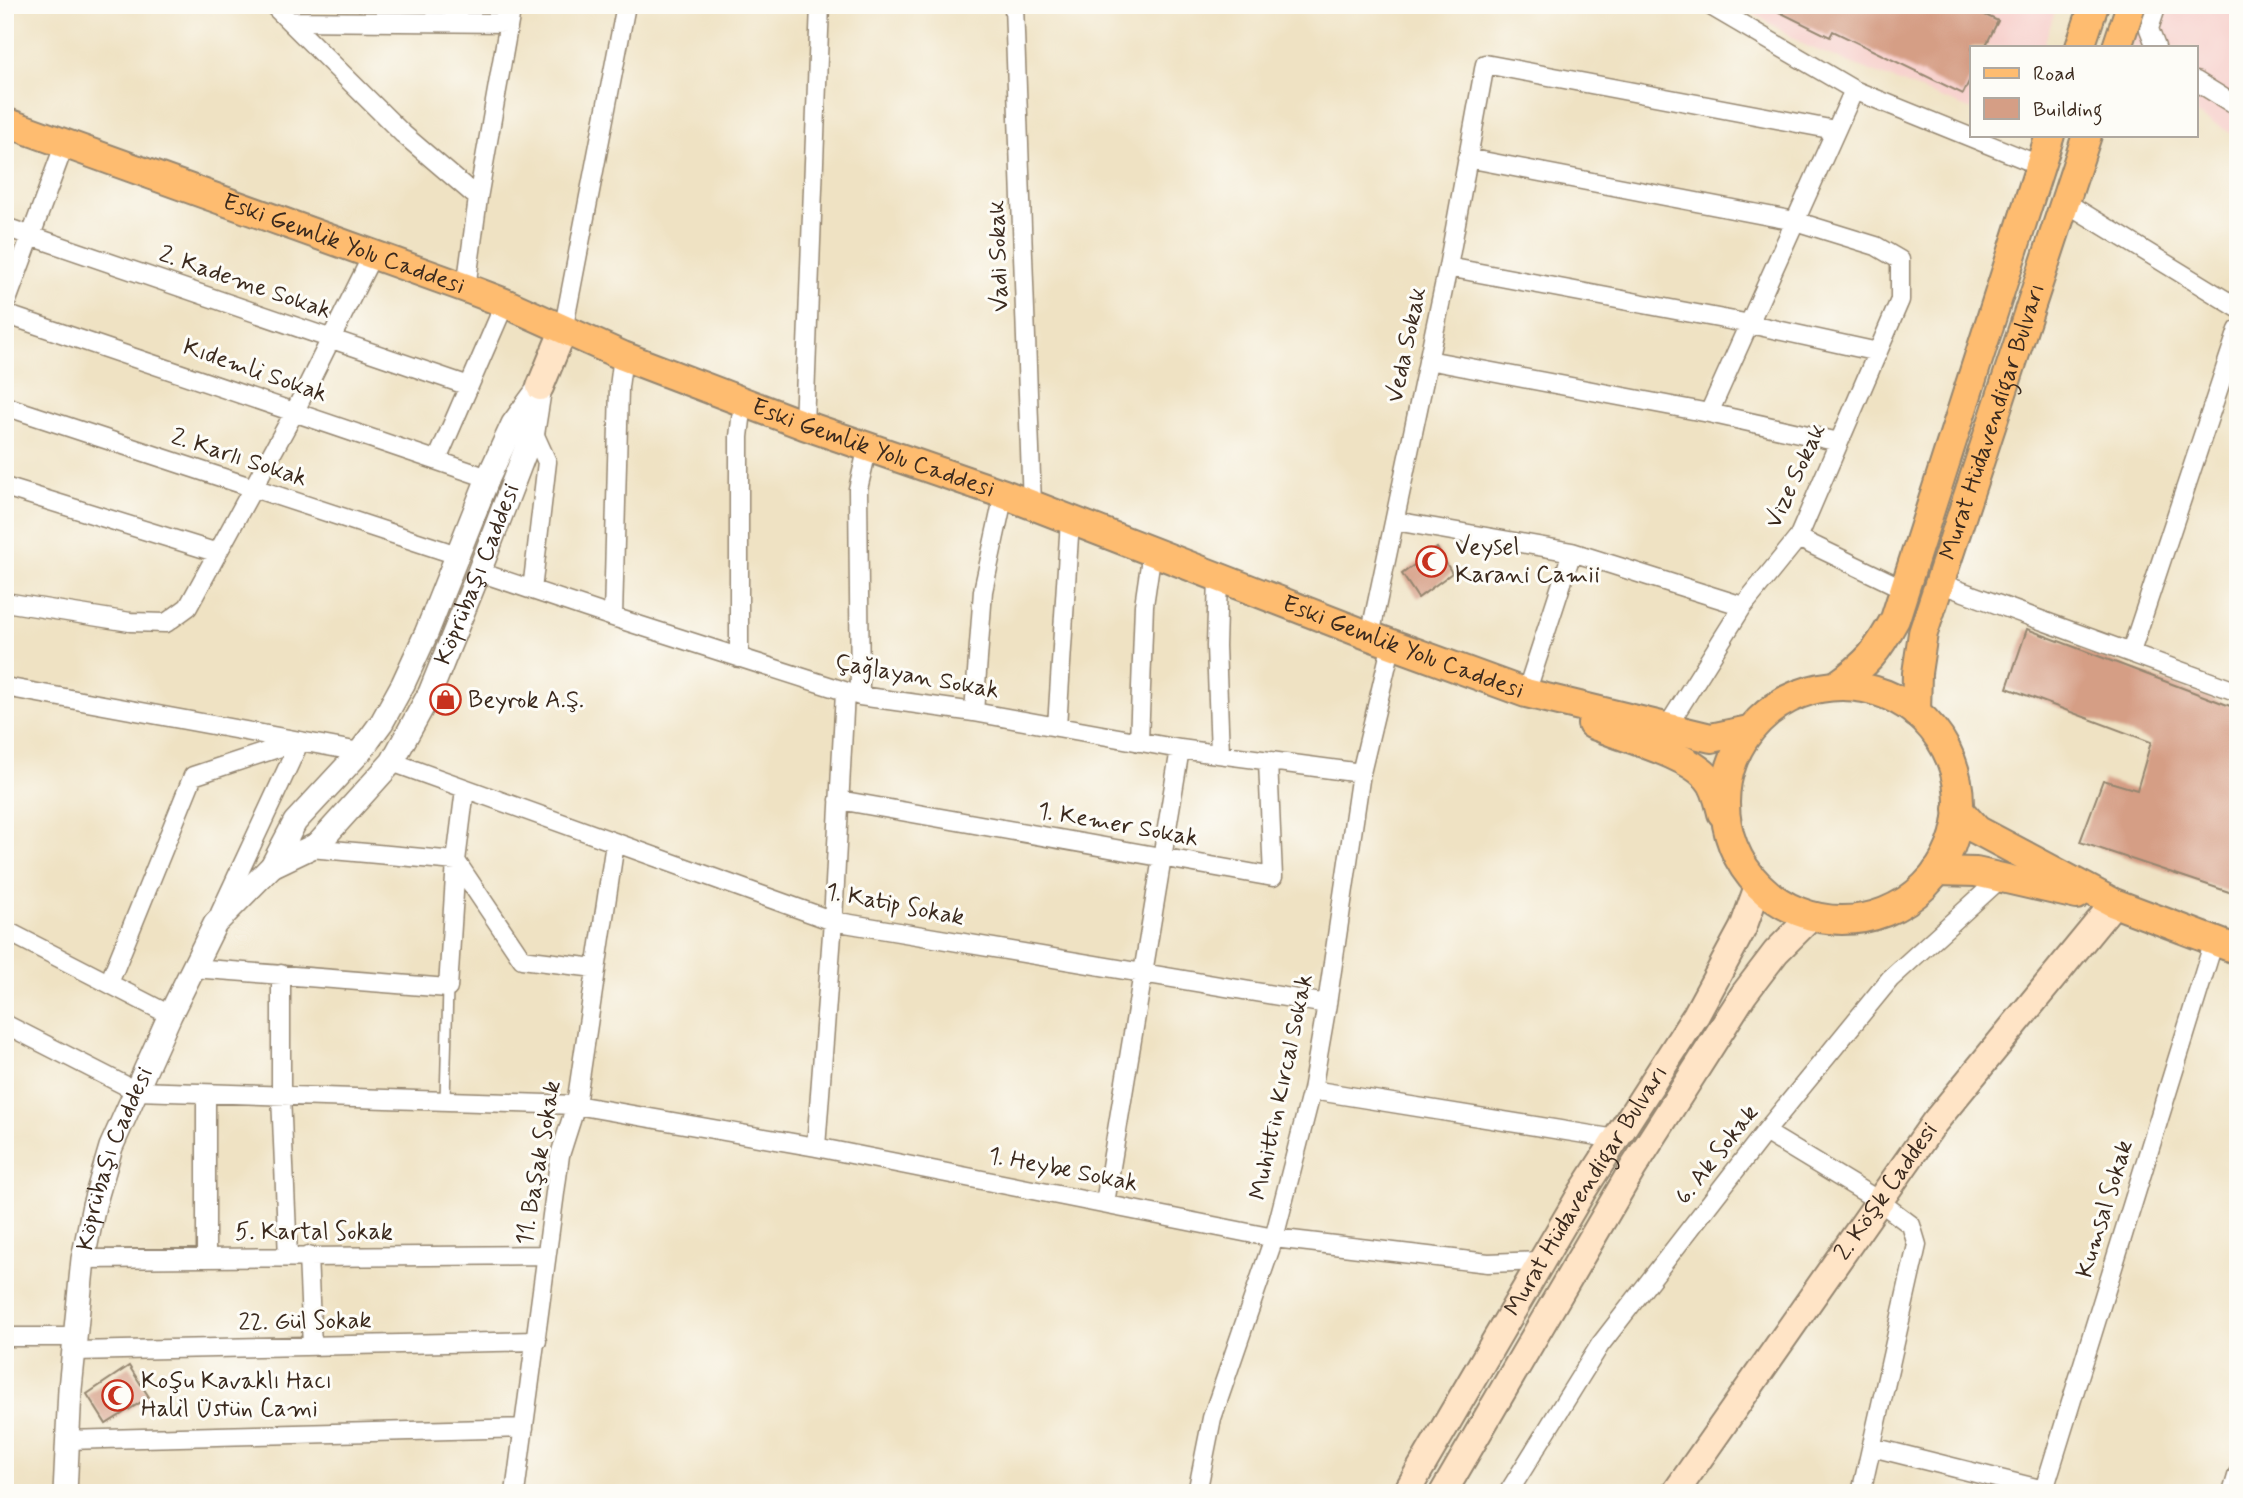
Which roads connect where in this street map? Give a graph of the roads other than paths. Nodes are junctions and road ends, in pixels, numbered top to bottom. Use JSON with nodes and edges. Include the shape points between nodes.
{"nodes":[{"id":1,"x":273,"y":5,"type":"edge"},
{"id":2,"x":626,"y":5,"type":"edge"},
{"id":3,"x":820,"y":5,"type":"edge"},
{"id":4,"x":1014,"y":5,"type":"edge"},
{"id":5,"x":1709,"y":5,"type":"edge"},
{"id":6,"x":2094,"y":5,"type":"edge"},
{"id":7,"x":2131,"y":5,"type":"edge"},
{"id":8,"x":2157,"y":5,"type":"edge"},
{"id":9,"x":511,"y":14,"type":"edge"},
{"id":10,"x":289,"y":21,"type":"junction"},
{"id":11,"x":2080,"y":46,"type":"edge"},
{"id":12,"x":2117,"y":46,"type":"edge"},
{"id":13,"x":2156,"y":46,"type":"edge"},
{"id":14,"x":2198,"y":82,"type":"edge"},
{"id":15,"x":1854,"y":90,"type":"junction"},
{"id":16,"x":2238,"y":107,"type":"edge"},
{"id":17,"x":5,"y":122,"type":"edge"},
{"id":18,"x":1835,"y":130,"type":"junction"},
{"id":19,"x":2050,"y":136,"type":"edge"},
{"id":20,"x":2087,"y":136,"type":"edge"},
{"id":21,"x":65,"y":144,"type":"junction"},
{"id":22,"x":1467,"y":158,"type":"junction"},
{"id":23,"x":2039,"y":165,"type":"junction"},
{"id":24,"x":478,"y":198,"type":"junction"},
{"id":25,"x":2065,"y":202,"type":"junction"},
{"id":26,"x":1795,"y":221,"type":"junction"},
{"id":27,"x":5,"y":228,"type":"edge"},
{"id":28,"x":30,"y":236,"type":"junction"},
{"id":29,"x":373,"y":254,"type":"junction"},
{"id":30,"x":1448,"y":267,"type":"junction"},
{"id":31,"x":466,"y":288,"type":"junction"},
{"id":32,"x":505,"y":303,"type":"junction"},
{"id":33,"x":5,"y":306,"type":"edge"},
{"id":34,"x":2238,"y":308,"type":"edge"},
{"id":35,"x":5,"y":314,"type":"edge"},
{"id":36,"x":1750,"y":324,"type":"junction"},
{"id":37,"x":2238,"y":330,"type":"edge"},
{"id":38,"x":563,"y":331,"type":"junction"},
{"id":39,"x":330,"y":338,"type":"junction"},
{"id":40,"x":1878,"y":352,"type":"junction"},
{"id":41,"x":623,"y":356,"type":"junction"},
{"id":42,"x":1429,"y":360,"type":"junction"},
{"id":43,"x":469,"y":386,"type":"junction"},
{"id":44,"x":540,"y":387,"type":"joint"},
{"id":45,"x":743,"y":402,"type":"junction"},
{"id":46,"x":5,"y":406,"type":"edge"},
{"id":47,"x":295,"y":411,"type":"junction"},
{"id":48,"x":1709,"y":413,"type":"junction"},
{"id":49,"x":804,"y":425,"type":"junction"},
{"id":50,"x":523,"y":427,"type":"junction"},
{"id":51,"x":1839,"y":442,"type":"junction"},
{"id":52,"x":868,"y":446,"type":"junction"},
{"id":53,"x":437,"y":460,"type":"junction"},
{"id":54,"x":488,"y":478,"type":"junction"},
{"id":55,"x":5,"y":487,"type":"edge"},
{"id":56,"x":253,"y":489,"type":"junction"},
{"id":57,"x":1004,"y":494,"type":"junction"},
{"id":58,"x":1032,"y":505,"type":"junction"},
{"id":59,"x":1070,"y":520,"type":"junction"},
{"id":60,"x":1395,"y":521,"type":"junction"},
{"id":61,"x":1798,"y":538,"type":"junction"},
{"id":62,"x":1152,"y":551,"type":"junction"},
{"id":63,"x":218,"y":552,"type":"junction"},
{"id":64,"x":1572,"y":552,"type":"junction"},
{"id":65,"x":457,"y":555,"type":"junction"},
{"id":66,"x":479,"y":572,"type":"junction"},
{"id":67,"x":1218,"y":577,"type":"junction"},
{"id":68,"x":1939,"y":583,"type":"junction"},
{"id":69,"x":1904,"y":589,"type":"junction"},
{"id":70,"x":531,"y":590,"type":"junction"},
{"id":71,"x":5,"y":602,"type":"edge"},
{"id":72,"x":1743,"y":607,"type":"junction"},
{"id":73,"x":613,"y":617,"type":"junction"},
{"id":74,"x":1381,"y":639,"type":"junction"},
{"id":75,"x":2131,"y":652,"type":"junction"},
{"id":76,"x":739,"y":658,"type":"junction"},
{"id":77,"x":1837,"y":685,"type":"junction"},
{"id":78,"x":5,"y":687,"type":"edge"},
{"id":79,"x":2238,"y":692,"type":"edge"},
{"id":80,"x":1526,"y":693,"type":"junction"},
{"id":81,"x":853,"y":694,"type":"junction"},
{"id":82,"x":974,"y":712,"type":"junction"},
{"id":83,"x":1916,"y":713,"type":"junction"},
{"id":84,"x":1057,"y":727,"type":"junction"},
{"id":85,"x":1667,"y":727,"type":"junction"},
{"id":86,"x":1749,"y":730,"type":"junction"},
{"id":87,"x":300,"y":741,"type":"junction"},
{"id":88,"x":1139,"y":742,"type":"junction"},
{"id":89,"x":1180,"y":749,"type":"junction"},
{"id":90,"x":360,"y":752,"type":"junction"},
{"id":91,"x":1220,"y":754,"type":"junction"},
{"id":92,"x":1268,"y":761,"type":"junction"},
{"id":93,"x":392,"y":762,"type":"junction"},
{"id":94,"x":1361,"y":773,"type":"junction"},
{"id":95,"x":465,"y":789,"type":"junction"},
{"id":96,"x":839,"y":800,"type":"junction"},
{"id":97,"x":1958,"y":809,"type":"junction"},
{"id":98,"x":1727,"y":826,"type":"junction"},
{"id":99,"x":615,"y":842,"type":"junction"},
{"id":100,"x":310,"y":848,"type":"junction"},
{"id":101,"x":1162,"y":857,"type":"junction"},
{"id":102,"x":456,"y":861,"type":"junction"},
{"id":103,"x":272,"y":866,"type":"junction"},
{"id":104,"x":1937,"y":871,"type":"junction"},
{"id":105,"x":2002,"y":877,"type":"junction"},
{"id":106,"x":1758,"y":886,"type":"junction"},
{"id":107,"x":2114,"y":903,"type":"junction"},
{"id":108,"x":1812,"y":916,"type":"junction"},
{"id":109,"x":833,"y":921,"type":"junction"},
{"id":110,"x":215,"y":924,"type":"junction"},
{"id":111,"x":5,"y":930,"type":"edge"},
{"id":112,"x":2226,"y":945,"type":"edge"},
{"id":113,"x":193,"y":968,"type":"junction"},
{"id":114,"x":595,"y":968,"type":"junction"},
{"id":115,"x":1143,"y":973,"type":"junction"},
{"id":116,"x":281,"y":974,"type":"junction"},
{"id":117,"x":109,"y":983,"type":"junction"},
{"id":118,"x":448,"y":988,"type":"junction"},
{"id":119,"x":1327,"y":1004,"type":"junction"},
{"id":120,"x":170,"y":1016,"type":"junction"},
{"id":121,"x":5,"y":1024,"type":"edge"},
{"id":122,"x":1312,"y":1090,"type":"junction"},
{"id":123,"x":136,"y":1091,"type":"junction"},
{"id":124,"x":206,"y":1094,"type":"junction"},
{"id":125,"x":281,"y":1096,"type":"junction"},
{"id":126,"x":445,"y":1101,"type":"junction"},
{"id":127,"x":576,"y":1105,"type":"junction"},
{"id":128,"x":1765,"y":1132,"type":"junction"},
{"id":129,"x":1616,"y":1139,"type":"junction"},
{"id":130,"x":816,"y":1147,"type":"junction"},
{"id":131,"x":1879,"y":1201,"type":"junction"},
{"id":132,"x":1105,"y":1203,"type":"junction"},
{"id":133,"x":1274,"y":1238,"type":"junction"},
{"id":134,"x":546,"y":1255,"type":"junction"},
{"id":135,"x":308,"y":1256,"type":"junction"},
{"id":136,"x":288,"y":1257,"type":"junction"},
{"id":137,"x":206,"y":1258,"type":"junction"},
{"id":138,"x":83,"y":1259,"type":"junction"},
{"id":139,"x":1542,"y":1261,"type":"junction"},
{"id":140,"x":5,"y":1337,"type":"edge"},
{"id":141,"x":537,"y":1341,"type":"junction"},
{"id":142,"x":75,"y":1344,"type":"junction"},
{"id":143,"x":312,"y":1346,"type":"junction"},
{"id":144,"x":524,"y":1428,"type":"junction"},
{"id":145,"x":67,"y":1440,"type":"junction"},
{"id":146,"x":1872,"y":1447,"type":"junction"},
{"id":147,"x":2238,"y":1473,"type":"edge"},
{"id":148,"x":2043,"y":1491,"type":"edge"},
{"id":149,"x":65,"y":1493,"type":"edge"},
{"id":150,"x":516,"y":1493,"type":"edge"},
{"id":151,"x":1197,"y":1493,"type":"edge"},
{"id":152,"x":1406,"y":1493,"type":"edge"},
{"id":153,"x":1443,"y":1493,"type":"edge"},
{"id":154,"x":1508,"y":1493,"type":"edge"},
{"id":155,"x":1675,"y":1493,"type":"edge"},
{"id":156,"x":1861,"y":1493,"type":"edge"},
{"id":157,"x":2232,"y":1493,"type":"edge"}],
"edges":[{"from":1,"to":10,"type":"street"},
{"from":2,"to":38,"type":"street"},
{"from":3,"to":49,"type":"street"},
{"from":4,"to":58,"type":"street","name":"Vadi Sokak"},
{"from":5,"to":15,"type":"street"},
{"from":6,"to":11,"type":"main road"},
{"from":7,"to":12,"type":"main road"},
{"from":8,"to":13,"type":"street","via":[[2149,29]]},
{"from":9,"to":10,"type":"street"},
{"from":9,"to":24,"type":"street"},
{"from":10,"to":24,"type":"street","via":[[403,134]]},
{"from":14,"to":16,"type":"street"},
{"from":15,"to":18,"type":"street"},
{"from":15,"to":23,"type":"street"},
{"from":17,"to":21,"type":"main road","name":"Eski Gemlik Yolu Caddesi"},
{"from":18,"to":22,"type":"street","name":"Veda Sokak","via":[[1485,64]]},
{"from":18,"to":26,"type":"street"},
{"from":19,"to":23,"type":"main road","name":"Murat Hüdavendigar Bulvarı"},
{"from":20,"to":25,"type":"main road","name":"Murat Hüdavendigar Bulvarı"},
{"from":21,"to":28,"type":"street"},
{"from":21,"to":29,"type":"main road","name":"Eski Gemlik Yolu Caddesi"},
{"from":22,"to":26,"type":"street"},
{"from":22,"to":30,"type":"street","name":"Veda Sokak"},
{"from":23,"to":69,"type":"main road","name":"Murat Hüdavendigar Bulvarı"},
{"from":24,"to":31,"type":"street"},
{"from":25,"to":34,"type":"street"},
{"from":25,"to":68,"type":"main road","name":"Murat Hüdavendigar Bulvarı"},
{"from":26,"to":36,"type":"street"},
{"from":26,"to":40,"type":"street","name":"Vize Sokak","via":[[1876,246],[1900,260],[1900,300]]},
{"from":27,"to":28,"type":"street","name":"2. Kademe Sokak"},
{"from":28,"to":33,"type":"street"},
{"from":28,"to":39,"type":"street","name":"2. Kademe Sokak"},
{"from":29,"to":31,"type":"main road","name":"Eski Gemlik Yolu Caddesi"},
{"from":29,"to":39,"type":"street"},
{"from":30,"to":36,"type":"street"},
{"from":30,"to":42,"type":"street","name":"Veda Sokak"},
{"from":31,"to":32,"type":"main road","name":"Eski Gemlik Yolu Caddesi"},
{"from":32,"to":38,"type":"main road","name":"Eski Gemlik Yolu Caddesi"},
{"from":32,"to":43,"type":"street"},
{"from":35,"to":47,"type":"street","name":"Kıdemli Sokak"},
{"from":36,"to":40,"type":"street"},
{"from":36,"to":48,"type":"street"},
{"from":37,"to":75,"type":"street"},
{"from":38,"to":41,"type":"main road","name":"Eski Gemlik Yolu Caddesi"},
{"from":38,"to":44,"type":"main road","name":"Köprübaşı Caddesi"},
{"from":39,"to":43,"type":"street","name":"2. Kademe Sokak"},
{"from":39,"to":47,"type":"street"},
{"from":40,"to":51,"type":"street","name":"Vize Sokak"},
{"from":41,"to":45,"type":"main road","name":"Eski Gemlik Yolu Caddesi"},
{"from":41,"to":73,"type":"street"},
{"from":42,"to":48,"type":"street"},
{"from":42,"to":60,"type":"street","name":"Veda Sokak"},
{"from":43,"to":53,"type":"street"},
{"from":44,"to":50,"type":"street","name":"Köprübaşı Caddesi"},
{"from":45,"to":49,"type":"main road","name":"Eski Gemlik Yolu Caddesi"},
{"from":45,"to":76,"type":"street"},
{"from":46,"to":56,"type":"street","name":"2. Karlı Sokak"},
{"from":47,"to":53,"type":"street","name":"Kıdemli Sokak"},
{"from":47,"to":56,"type":"street"},
{"from":48,"to":51,"type":"street"},
{"from":49,"to":52,"type":"main road","name":"Eski Gemlik Yolu Caddesi"},
{"from":50,"to":54,"type":"street","name":"Köprübaşı Caddesi"},
{"from":50,"to":66,"type":"street","name":"Köprübaşı Caddesi"},
{"from":50,"to":70,"type":"street","via":[[547,461]]},
{"from":51,"to":61,"type":"street","name":"Vize Sokak"},
{"from":52,"to":57,"type":"main road","name":"Eski Gemlik Yolu Caddesi"},
{"from":52,"to":81,"type":"street","via":[[858,489]]},
{"from":53,"to":54,"type":"street","name":"Kıdemli Sokak"},
{"from":54,"to":65,"type":"street","name":"Köprübaşı Caddesi"},
{"from":55,"to":63,"type":"street"},
{"from":56,"to":63,"type":"street"},
{"from":56,"to":65,"type":"street","name":"2. Karlı Sokak"},
{"from":57,"to":58,"type":"main road","name":"Eski Gemlik Yolu Caddesi"},
{"from":57,"to":82,"type":"street","via":[[983,591]]},
{"from":58,"to":59,"type":"main road","name":"Eski Gemlik Yolu Caddesi"},
{"from":59,"to":62,"type":"main road","name":"Eski Gemlik Yolu Caddesi"},
{"from":59,"to":84,"type":"street"},
{"from":60,"to":64,"type":"street"},
{"from":60,"to":74,"type":"street","name":"Veda Sokak"},
{"from":61,"to":69,"type":"street"},
{"from":61,"to":72,"type":"street","name":"Vize Sokak"},
{"from":62,"to":67,"type":"main road","name":"Eski Gemlik Yolu Caddesi"},
{"from":62,"to":88,"type":"street","via":[[1144,605]]},
{"from":63,"to":71,"type":"street","via":[[188,607],[166,623],[130,622]]},
{"from":64,"to":72,"type":"street"},
{"from":64,"to":80,"type":"street"},
{"from":65,"to":90,"type":"street","name":"Köprübaşı Caddesi","via":[[403,684]]},
{"from":66,"to":70,"type":"street","name":"Çağlayan Sokak"},
{"from":66,"to":93,"type":"street","name":"Köprübaşı Caddesi","via":[[430,693]]},
{"from":67,"to":74,"type":"main road","name":"Eski Gemlik Yolu Caddesi"},
{"from":67,"to":91,"type":"street"},
{"from":68,"to":75,"type":"street"},
{"from":68,"to":83,"type":"main road","name":"Murat Hüdavendigar Bulvarı","via":[[1923,633]]},
{"from":69,"to":77,"type":"main road","name":"Murat Hüdavendigar Bulvarı","via":[[1881,644],[1864,666]]},
{"from":70,"to":73,"type":"street","name":"Çağlayan Sokak"},
{"from":72,"to":85,"type":"street","name":"Vize Sokak"},
{"from":73,"to":76,"type":"street","name":"Çağlayan Sokak"},
{"from":74,"to":80,"type":"main road","name":"Eski Gemlik Yolu Caddesi"},
{"from":74,"to":94,"type":"street","name":"Muhittin Kırcal Sokak"},
{"from":75,"to":79,"type":"street"},
{"from":76,"to":81,"type":"street","name":"Çağlayan Sokak"},
{"from":77,"to":83,"type":"main road","via":[[1871,689]]},
{"from":77,"to":86,"type":"main road","via":[[1804,691],[1774,707]]},
{"from":78,"to":87,"type":"street"},
{"from":80,"to":85,"type":"main road","name":"Eski Gemlik Yolu Caddesi"},
{"from":80,"to":98,"type":"main road","via":[[1683,761],[1707,777],[1716,790]]},
{"from":81,"to":82,"type":"street","name":"Çağlayan Sokak"},
{"from":81,"to":96,"type":"street"},
{"from":82,"to":84,"type":"street","name":"Çağlayan Sokak"},
{"from":83,"to":97,"type":"main road","via":[[1930,725],[1949,755],[1959,790]]},
{"from":84,"to":88,"type":"street","name":"Çağlayan Sokak"},
{"from":85,"to":86,"type":"main road","name":"Eski Gemlik Yolu Caddesi","via":[[1712,738]]},
{"from":86,"to":98,"type":"main road","via":[[1727,781]]},
{"from":87,"to":90,"type":"street"},
{"from":87,"to":110,"type":"street"},
{"from":87,"to":117,"type":"street","via":[[193,776]]},
{"from":88,"to":89,"type":"street","name":"Çağlayan Sokak"},
{"from":89,"to":91,"type":"street","name":"Çağlayan Sokak"},
{"from":89,"to":101,"type":"street"},
{"from":90,"to":103,"type":"street","name":"Köprübaşı Caddesi","via":[[295,822]]},
{"from":91,"to":92,"type":"street","name":"Çağlayan Sokak"},
{"from":92,"to":94,"type":"street","name":"Çağlayan Sokak"},
{"from":92,"to":101,"type":"street","name":"1. Kemer Sokak","via":[[1273,877]]},
{"from":93,"to":95,"type":"street","name":"1. Katip Sokak"},
{"from":93,"to":100,"type":"street","name":"Köprübaşı Caddesi"},
{"from":94,"to":119,"type":"street","name":"Muhittin Kırcal Sokak"},
{"from":95,"to":99,"type":"street","name":"1. Katip Sokak"},
{"from":95,"to":102,"type":"street"},
{"from":96,"to":101,"type":"street","name":"1. Kemer Sokak"},
{"from":96,"to":109,"type":"street"},
{"from":97,"to":104,"type":"main road","via":[[1957,827]]},
{"from":97,"to":107,"type":"main road","via":[[1977,830]]},
{"from":98,"to":106,"type":"main road","via":[[1738,858]]},
{"from":99,"to":109,"type":"street","name":"1. Katip Sokak"},
{"from":99,"to":114,"type":"street","name":"11. Başak Sokak"},
{"from":100,"to":102,"type":"street"},
{"from":100,"to":103,"type":"street","name":"Köprübaşı Caddesi"},
{"from":101,"to":115,"type":"street"},
{"from":102,"to":114,"type":"street","via":[[522,959]]},
{"from":102,"to":118,"type":"street"},
{"from":103,"to":110,"type":"street","name":"Köprübaşı Caddesi"},
{"from":104,"to":105,"type":"main road"},
{"from":104,"to":108,"type":"main road","via":[[1922,890],[1892,910],[1857,920]]},
{"from":105,"to":107,"type":"main road"},
{"from":105,"to":128,"type":"street","name":"6. Ak Sokak","via":[[1890,979]]},
{"from":106,"to":108,"type":"main road","via":[[1787,907]]},
{"from":106,"to":129,"type":"main road","name":"Murat Hüdavendigar Bulvarı","via":[[1743,929],[1696,1014]]},
{"from":107,"to":112,"type":"main road"},
{"from":107,"to":131,"type":"main road","name":"2. Köşk Caddesi","via":[[1934,1123]]},
{"from":108,"to":153,"type":"main road","name":"Murat Hüdavendigar Bulvarı","via":[[1744,994],[1633,1168]]},
{"from":109,"to":115,"type":"street","name":"1. Katip Sokak"},
{"from":109,"to":130,"type":"street"},
{"from":110,"to":113,"type":"street","name":"Köprübaşı Caddesi"},
{"from":111,"to":117,"type":"street"},
{"from":112,"to":148,"type":"street","name":"Kumsal Sokak"},
{"from":113,"to":116,"type":"street"},
{"from":113,"to":120,"type":"street","name":"Köprübaşı Caddesi"},
{"from":114,"to":127,"type":"street","name":"11. Başak Sokak"},
{"from":115,"to":119,"type":"street","name":"1. Katip Sokak"},
{"from":115,"to":132,"type":"street"},
{"from":116,"to":118,"type":"street"},
{"from":116,"to":125,"type":"street"},
{"from":117,"to":120,"type":"street"},
{"from":118,"to":126,"type":"lane"},
{"from":119,"to":122,"type":"street","name":"Muhittin Kırcal Sokak"},
{"from":120,"to":123,"type":"street","name":"Köprübaşı Caddesi"},
{"from":121,"to":123,"type":"street"},
{"from":122,"to":129,"type":"street"},
{"from":122,"to":133,"type":"street","name":"Muhittin Kırcal Sokak"},
{"from":123,"to":124,"type":"street","name":"1. Heybe Sokak"},
{"from":123,"to":138,"type":"street","name":"Köprübaşı Caddesi","via":[[111,1147]]},
{"from":124,"to":125,"type":"street","name":"1. Heybe Sokak"},
{"from":124,"to":137,"type":"street"},
{"from":125,"to":126,"type":"street","name":"1. Heybe Sokak"},
{"from":125,"to":136,"type":"street"},
{"from":126,"to":127,"type":"street","name":"1. Heybe Sokak"},
{"from":127,"to":130,"type":"street","name":"1. Heybe Sokak"},
{"from":127,"to":134,"type":"street","name":"11. Başak Sokak","via":[[560,1155]]},
{"from":128,"to":131,"type":"street"},
{"from":128,"to":154,"type":"street","name":"6. Ak Sokak","via":[[1600,1345]]},
{"from":129,"to":139,"type":"main road","name":"Murat Hüdavendigar Bulvarı"},
{"from":130,"to":132,"type":"street","name":"1. Heybe Sokak"},
{"from":131,"to":146,"type":"street","via":[[1911,1225],[1917,1245]]},
{"from":131,"to":155,"type":"main road","name":"2. Köşk Caddesi"},
{"from":132,"to":133,"type":"street","name":"1. Heybe Sokak"},
{"from":133,"to":139,"type":"street","name":"1. Heybe Sokak","via":[[1488,1263]]},
{"from":133,"to":151,"type":"street","name":"Muhittin Kırcal Sokak","via":[[1212,1418]]},
{"from":134,"to":135,"type":"street","name":"5. Kartal Sokak"},
{"from":134,"to":141,"type":"street","name":"11. Başak Sokak"},
{"from":135,"to":136,"type":"street","name":"5. Kartal Sokak"},
{"from":135,"to":143,"type":"street"},
{"from":136,"to":137,"type":"street","name":"5. Kartal Sokak"},
{"from":137,"to":138,"type":"street","name":"5. Kartal Sokak"},
{"from":138,"to":142,"type":"street","name":"Köprübaşı Caddesi"},
{"from":139,"to":152,"type":"main road","name":"Murat Hüdavendigar Bulvarı"},
{"from":140,"to":142,"type":"street","name":"22. Gül Sokak"},
{"from":141,"to":143,"type":"street","name":"22. Gül Sokak"},
{"from":141,"to":144,"type":"street","name":"11. Başak Sokak"},
{"from":142,"to":143,"type":"street","name":"22. Gül Sokak"},
{"from":142,"to":145,"type":"street","name":"Köprübaşı Caddesi"},
{"from":144,"to":145,"type":"street"},
{"from":144,"to":150,"type":"street","name":"11. Başak Sokak"},
{"from":145,"to":149,"type":"street","name":"Köprübaşı Caddesi"},
{"from":146,"to":148,"type":"street"},
{"from":146,"to":156,"type":"street"},
{"from":147,"to":157,"type":"street"}]}
